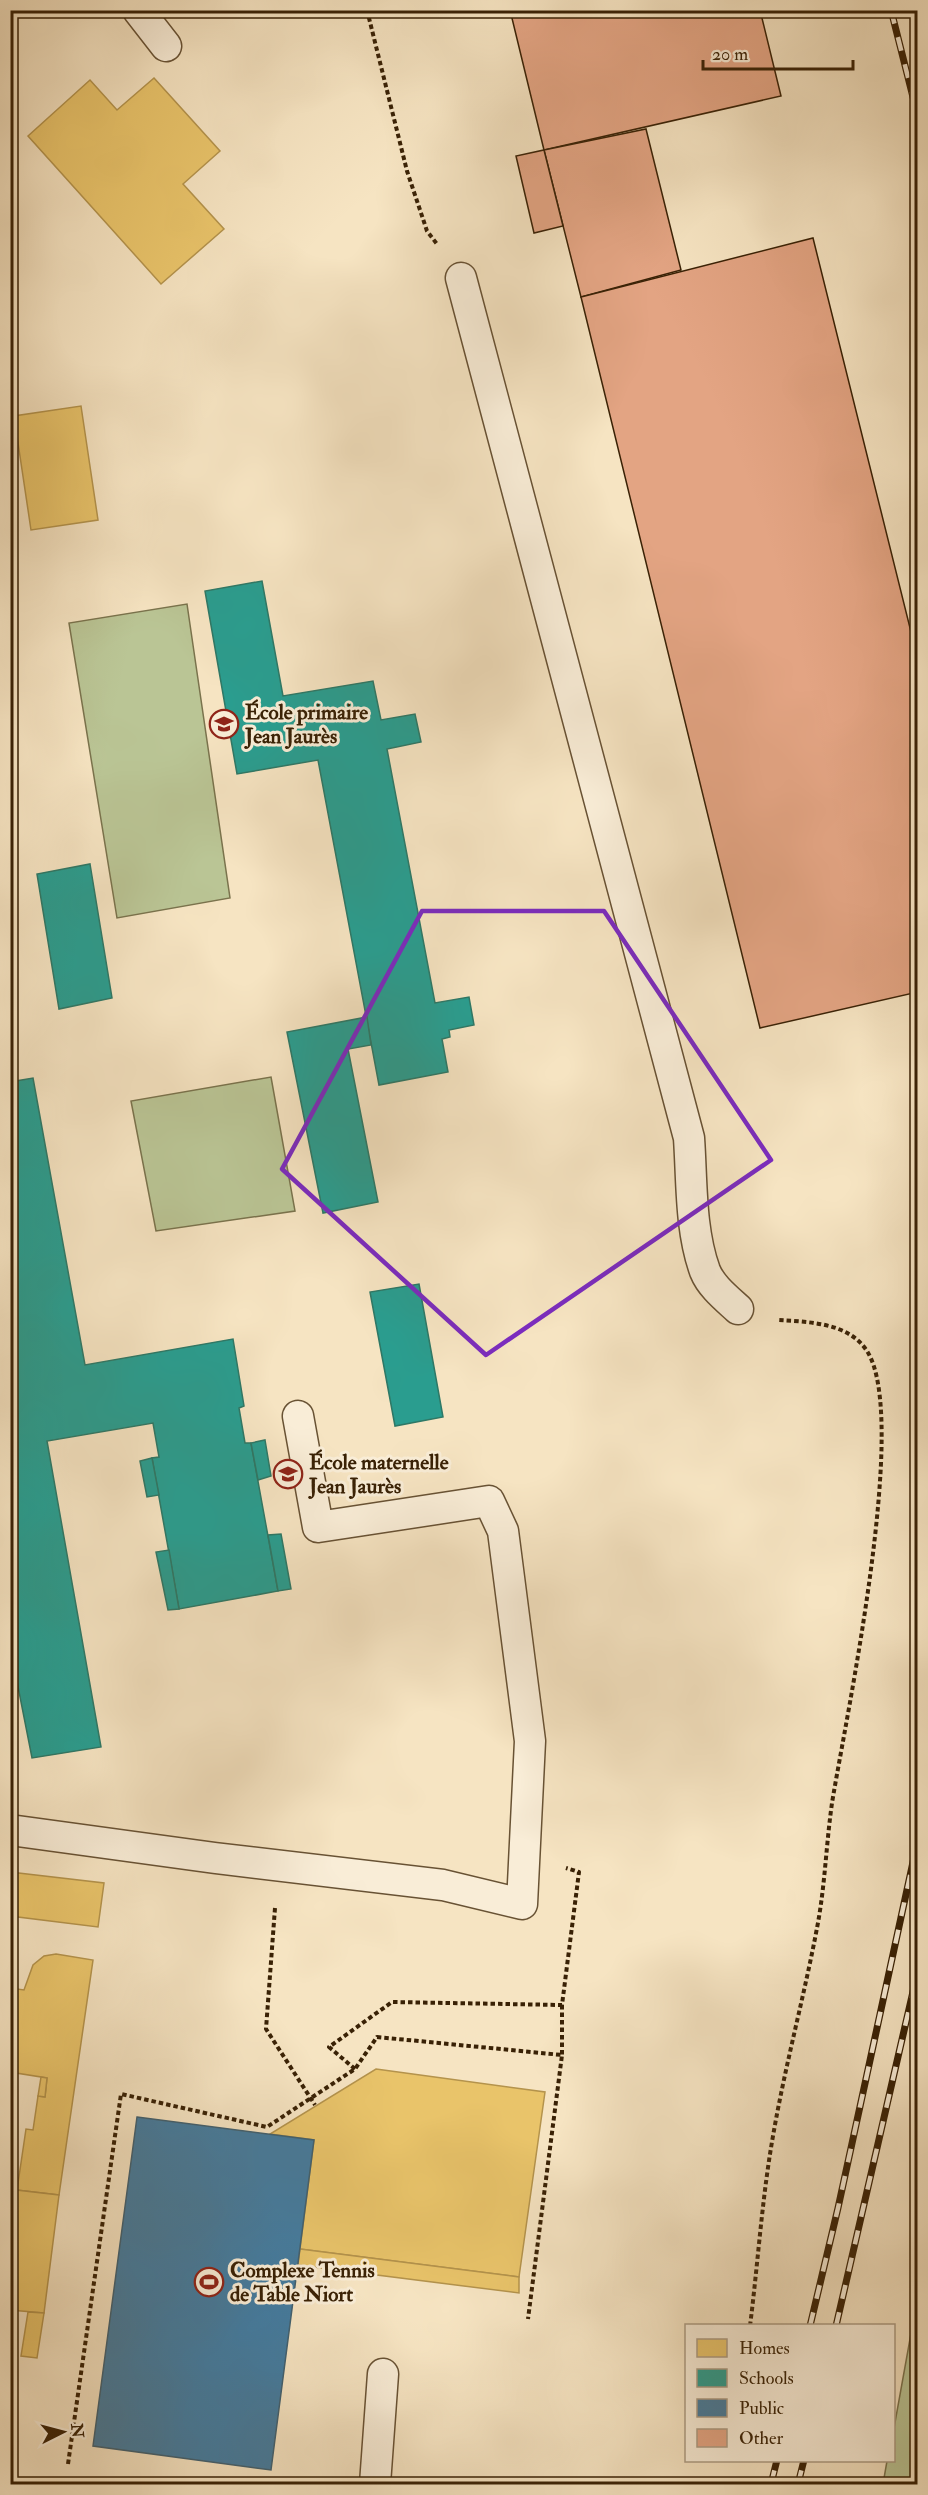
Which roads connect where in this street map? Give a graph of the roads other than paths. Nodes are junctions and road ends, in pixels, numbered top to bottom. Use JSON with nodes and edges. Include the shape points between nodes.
{"nodes":[{"id":1,"x":138,"y":10,"type":"edge"},
{"id":2,"x":166,"y":45,"type":"dead end"},
{"id":3,"x":461,"y":278,"type":"road end"},
{"id":4,"x":738,"y":1309,"type":"road end"},
{"id":5,"x":298,"y":1416,"type":"dead end"},
{"id":6,"x":10,"y":1830,"type":"edge"},
{"id":7,"x":383,"y":2374,"type":"dead end"},
{"id":8,"x":375,"y":2484,"type":"edge"}],
"edges":[{"from":1,"to":2,"type":"lane"},
{"from":3,"to":4,"type":"lane","via":[[689,1138],[696,1227],[705,1272]]},
{"from":5,"to":6,"type":"lane","via":[[318,1527],[489,1501],[503,1530],[530,1741],[522,1904],[443,1885]]},
{"from":7,"to":8,"type":"lane"}]}
